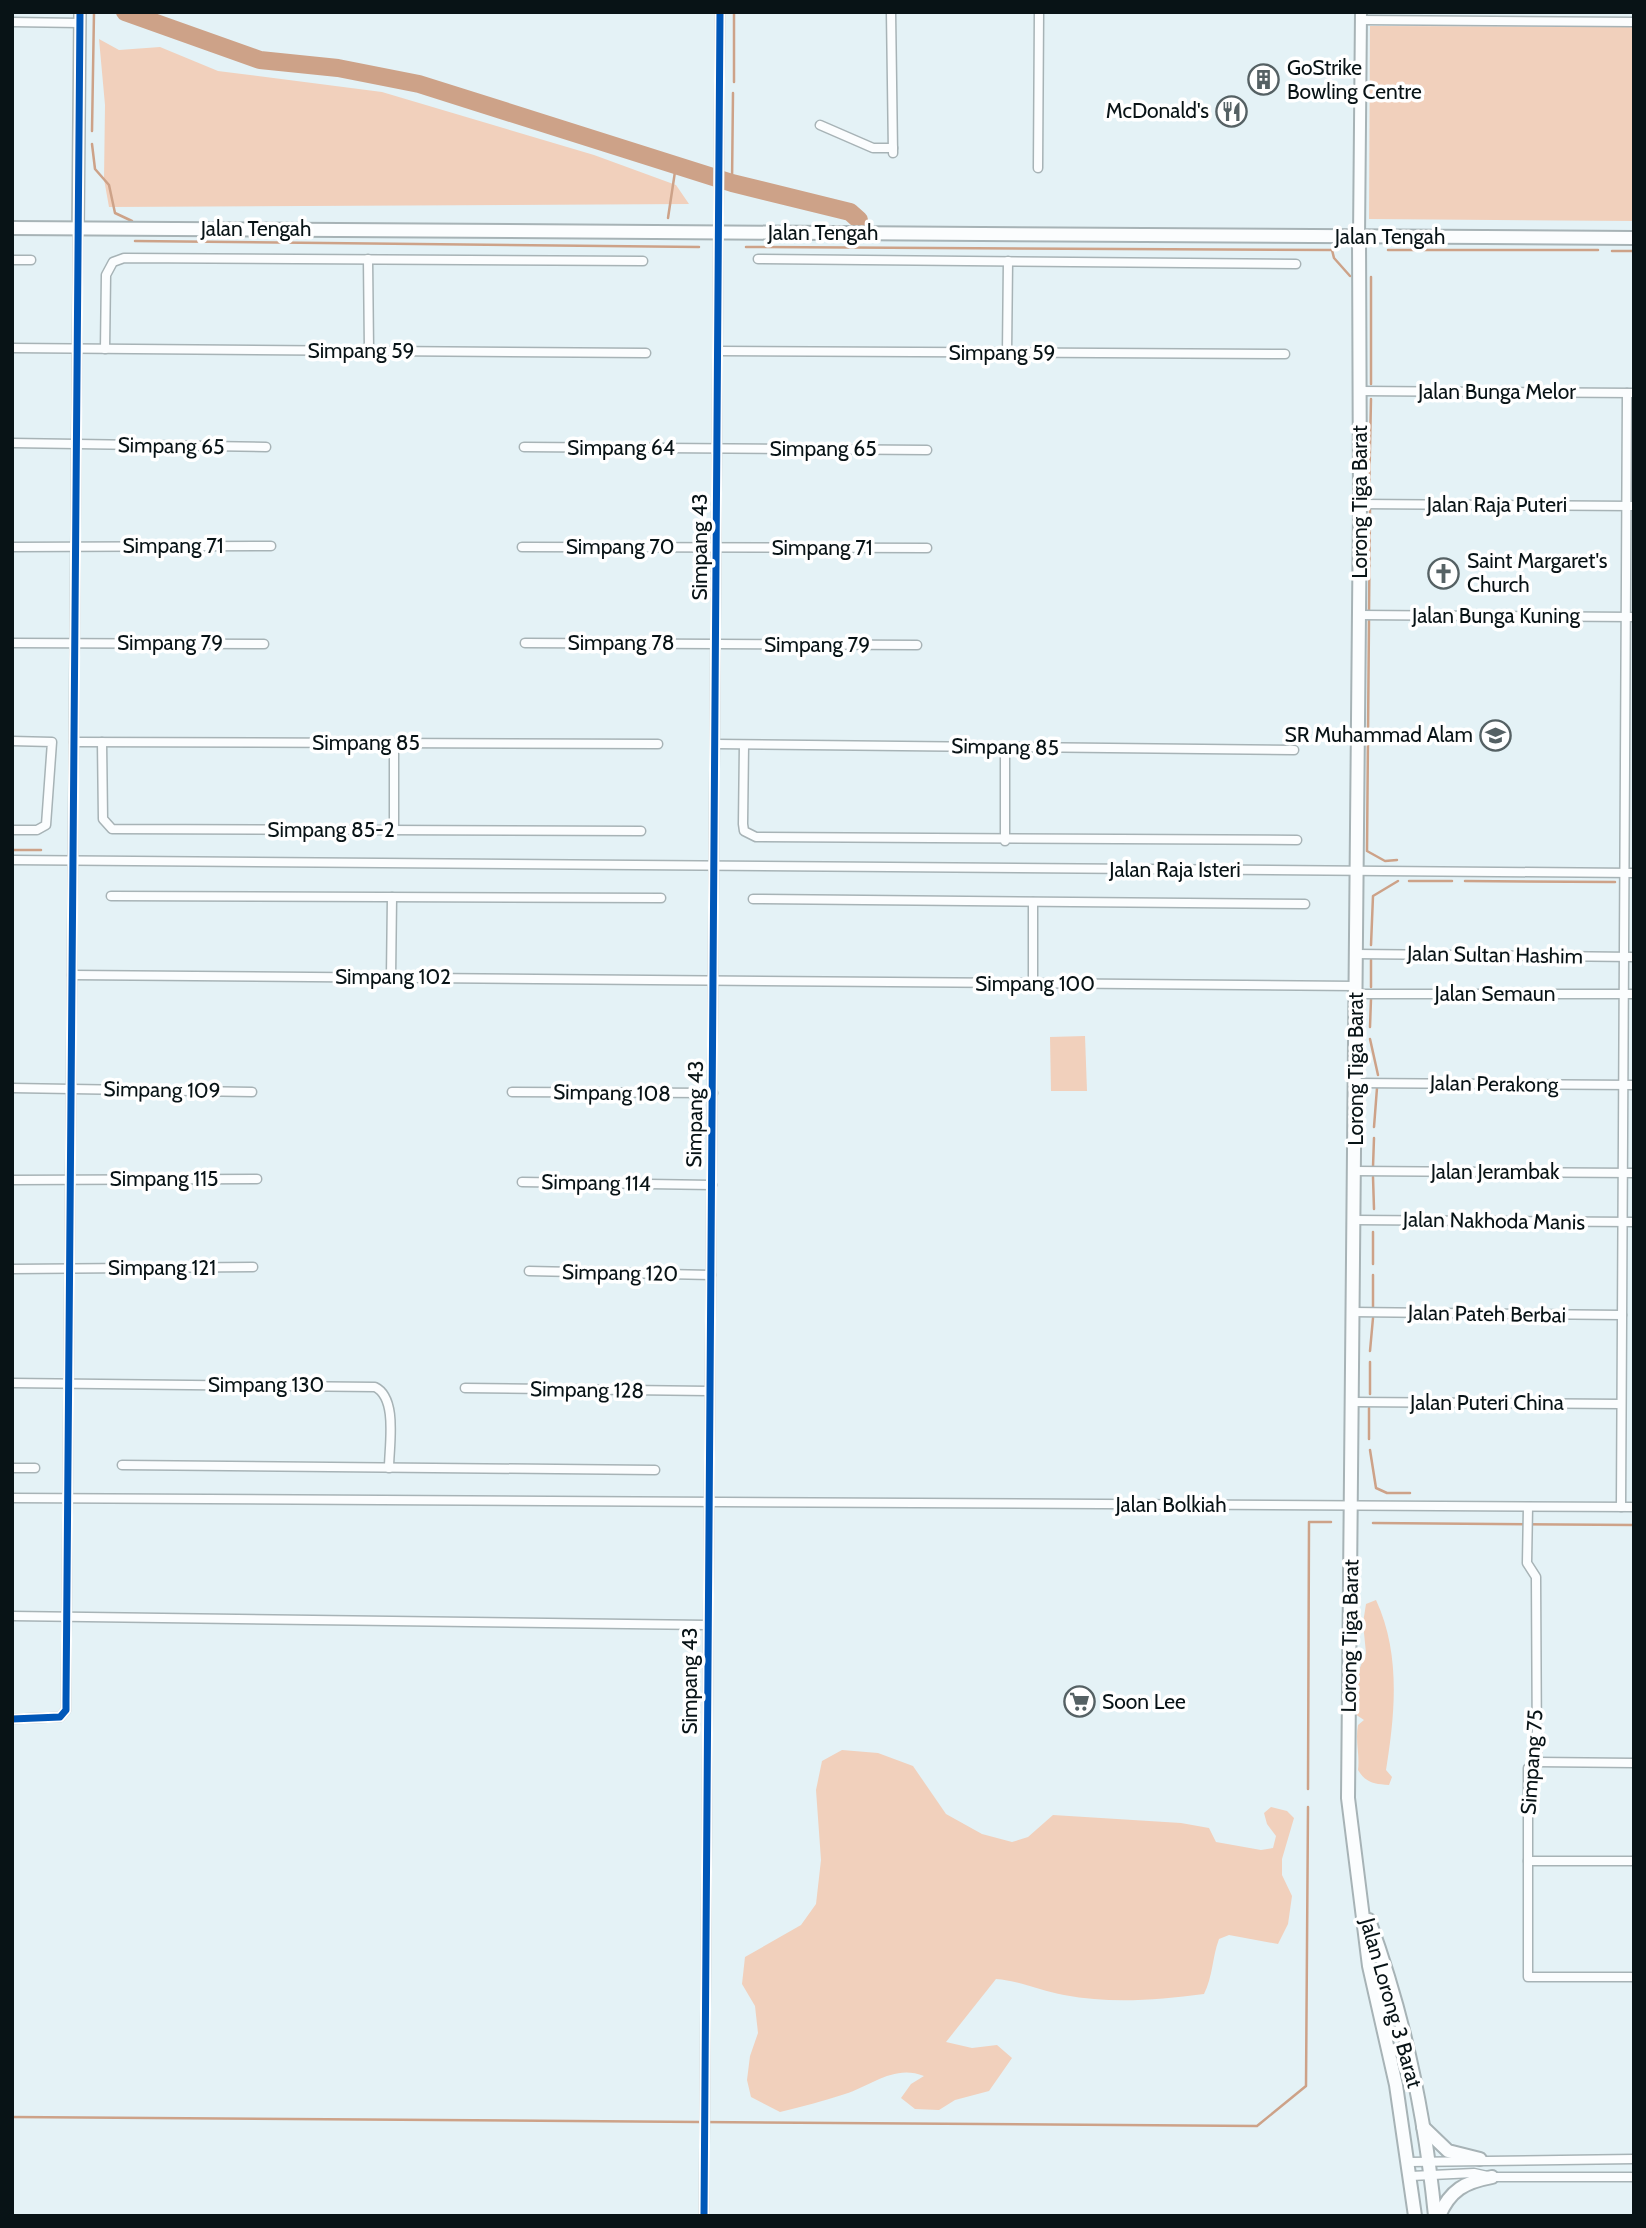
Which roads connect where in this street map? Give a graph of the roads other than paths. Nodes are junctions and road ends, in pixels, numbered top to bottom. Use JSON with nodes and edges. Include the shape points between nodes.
{"nodes":[{"id":1,"x":720,"y":12,"type":"edge"},
{"id":2,"x":891,"y":12,"type":"edge"},
{"id":3,"x":1039,"y":12,"type":"edge"},
{"id":4,"x":1361,"y":16,"type":"edge"},
{"id":5,"x":80,"y":18,"type":"edge"},
{"id":6,"x":12,"y":22,"type":"edge"},
{"id":7,"x":1634,"y":22,"type":"edge"},
{"id":8,"x":820,"y":125,"type":"dead end"},
{"id":9,"x":1038,"y":168,"type":"dead end"},
{"id":10,"x":12,"y":228,"type":"edge"},
{"id":11,"x":78,"y":228,"type":"junction"},
{"id":12,"x":719,"y":232,"type":"junction"},
{"id":13,"x":1359,"y":237,"type":"junction"},
{"id":14,"x":1634,"y":238,"type":"edge"},
{"id":15,"x":368,"y":259,"type":"junction"},
{"id":16,"x":758,"y":259,"type":"dead end"},
{"id":17,"x":12,"y":260,"type":"edge"},
{"id":18,"x":31,"y":260,"type":"dead end"},
{"id":19,"x":643,"y":261,"type":"dead end"},
{"id":20,"x":1008,"y":261,"type":"junction"},
{"id":21,"x":1296,"y":264,"type":"dead end"},
{"id":22,"x":12,"y":348,"type":"edge"},
{"id":23,"x":77,"y":348,"type":"junction"},
{"id":24,"x":104,"y":348,"type":"junction"},
{"id":25,"x":369,"y":351,"type":"junction"},
{"id":26,"x":719,"y":351,"type":"junction"},
{"id":27,"x":646,"y":353,"type":"dead end"},
{"id":28,"x":1007,"y":353,"type":"junction"},
{"id":29,"x":1285,"y":354,"type":"dead end"},
{"id":30,"x":1361,"y":391,"type":"junction"},
{"id":31,"x":1630,"y":393,"type":"edge"},
{"id":32,"x":12,"y":443,"type":"edge"},
{"id":33,"x":76,"y":444,"type":"junction"},
{"id":34,"x":266,"y":447,"type":"dead end"},
{"id":35,"x":524,"y":447,"type":"dead end"},
{"id":36,"x":718,"y":449,"type":"junction"},
{"id":37,"x":927,"y":450,"type":"dead end"},
{"id":38,"x":1360,"y":504,"type":"junction"},
{"id":39,"x":1630,"y":506,"type":"edge"},
{"id":40,"x":75,"y":546,"type":"junction"},
{"id":41,"x":271,"y":546,"type":"dead end"},
{"id":42,"x":12,"y":547,"type":"edge"},
{"id":43,"x":522,"y":547,"type":"dead end"},
{"id":44,"x":718,"y":547,"type":"junction"},
{"id":45,"x":926,"y":548,"type":"dead end"},
{"id":46,"x":1359,"y":615,"type":"junction"},
{"id":47,"x":1630,"y":617,"type":"edge"},
{"id":48,"x":12,"y":643,"type":"edge"},
{"id":49,"x":75,"y":643,"type":"junction"},
{"id":50,"x":525,"y":643,"type":"dead end"},
{"id":51,"x":264,"y":644,"type":"dead end"},
{"id":52,"x":717,"y":644,"type":"junction"},
{"id":53,"x":917,"y":645,"type":"dead end"},
{"id":54,"x":12,"y":741,"type":"edge"},
{"id":55,"x":74,"y":742,"type":"junction"},
{"id":56,"x":102,"y":742,"type":"junction"},
{"id":57,"x":394,"y":743,"type":"junction"},
{"id":58,"x":658,"y":744,"type":"dead end"},
{"id":59,"x":716,"y":744,"type":"junction"},
{"id":60,"x":744,"y":745,"type":"junction"},
{"id":61,"x":1005,"y":747,"type":"junction"},
{"id":62,"x":1294,"y":750,"type":"dead end"},
{"id":63,"x":12,"y":830,"type":"edge"},
{"id":64,"x":394,"y":830,"type":"junction"},
{"id":65,"x":641,"y":831,"type":"dead end"},
{"id":66,"x":1297,"y":840,"type":"dead end"},
{"id":67,"x":1005,"y":841,"type":"junction"},
{"id":68,"x":12,"y":860,"type":"edge"},
{"id":69,"x":73,"y":860,"type":"junction"},
{"id":70,"x":716,"y":867,"type":"junction"},
{"id":71,"x":1355,"y":871,"type":"junction"},
{"id":72,"x":1629,"y":873,"type":"edge"},
{"id":73,"x":111,"y":895,"type":"dead end"},
{"id":74,"x":391,"y":897,"type":"junction"},
{"id":75,"x":661,"y":898,"type":"dead end"},
{"id":76,"x":753,"y":900,"type":"dead end"},
{"id":77,"x":1033,"y":902,"type":"junction"},
{"id":78,"x":1305,"y":904,"type":"dead end"},
{"id":79,"x":1356,"y":954,"type":"junction"},
{"id":80,"x":1629,"y":957,"type":"edge"},
{"id":81,"x":72,"y":975,"type":"junction"},
{"id":82,"x":391,"y":977,"type":"junction"},
{"id":83,"x":714,"y":981,"type":"junction"},
{"id":84,"x":1033,"y":984,"type":"junction"},
{"id":85,"x":1356,"y":990,"type":"junction"},
{"id":86,"x":1624,"y":994,"type":"junction"},
{"id":87,"x":1634,"y":994,"type":"edge"},
{"id":88,"x":1355,"y":1083,"type":"junction"},
{"id":89,"x":1624,"y":1085,"type":"junction"},
{"id":90,"x":1634,"y":1085,"type":"edge"},
{"id":91,"x":12,"y":1088,"type":"edge"},
{"id":92,"x":71,"y":1089,"type":"junction"},
{"id":93,"x":252,"y":1091,"type":"dead end"},
{"id":94,"x":512,"y":1092,"type":"dead end"},
{"id":95,"x":713,"y":1093,"type":"junction"},
{"id":96,"x":1355,"y":1171,"type":"junction"},
{"id":97,"x":1623,"y":1173,"type":"junction"},
{"id":98,"x":1634,"y":1173,"type":"edge"},
{"id":99,"x":257,"y":1179,"type":"dead end"},
{"id":100,"x":12,"y":1180,"type":"edge"},
{"id":101,"x":71,"y":1180,"type":"junction"},
{"id":102,"x":522,"y":1182,"type":"dead end"},
{"id":103,"x":712,"y":1185,"type":"junction"},
{"id":104,"x":1355,"y":1220,"type":"junction"},
{"id":105,"x":1623,"y":1222,"type":"junction"},
{"id":106,"x":1634,"y":1223,"type":"edge"},
{"id":107,"x":253,"y":1267,"type":"dead end"},
{"id":108,"x":12,"y":1269,"type":"edge"},
{"id":109,"x":70,"y":1269,"type":"junction"},
{"id":110,"x":529,"y":1271,"type":"dead end"},
{"id":111,"x":711,"y":1275,"type":"junction"},
{"id":112,"x":1353,"y":1312,"type":"junction"},
{"id":113,"x":1622,"y":1315,"type":"junction"},
{"id":114,"x":12,"y":1383,"type":"edge"},
{"id":115,"x":69,"y":1384,"type":"junction"},
{"id":116,"x":465,"y":1388,"type":"dead end"},
{"id":117,"x":709,"y":1391,"type":"junction"},
{"id":118,"x":1353,"y":1402,"type":"junction"},
{"id":119,"x":1621,"y":1404,"type":"junction"},
{"id":120,"x":122,"y":1465,"type":"dead end"},
{"id":121,"x":12,"y":1468,"type":"edge"},
{"id":122,"x":36,"y":1468,"type":"dead end"},
{"id":123,"x":389,"y":1468,"type":"junction"},
{"id":124,"x":655,"y":1470,"type":"dead end"},
{"id":125,"x":12,"y":1498,"type":"edge"},
{"id":126,"x":68,"y":1498,"type":"junction"},
{"id":127,"x":708,"y":1503,"type":"junction"},
{"id":128,"x":1352,"y":1506,"type":"junction"},
{"id":129,"x":1528,"y":1507,"type":"junction"},
{"id":130,"x":1621,"y":1507,"type":"junction"},
{"id":131,"x":1634,"y":1507,"type":"edge"},
{"id":132,"x":12,"y":1616,"type":"edge"},
{"id":133,"x":66,"y":1617,"type":"junction"},
{"id":134,"x":708,"y":1625,"type":"junction"},
{"id":135,"x":12,"y":1719,"type":"edge"},
{"id":136,"x":1537,"y":1762,"type":"junction"},
{"id":137,"x":1634,"y":1763,"type":"edge"},
{"id":138,"x":1528,"y":1861,"type":"junction"},
{"id":139,"x":1634,"y":1861,"type":"edge"},
{"id":140,"x":1361,"y":1900,"type":"junction"},
{"id":141,"x":1634,"y":1977,"type":"edge"},
{"id":142,"x":1423,"y":2127,"type":"junction"},
{"id":143,"x":1480,"y":2159,"type":"junction"},
{"id":144,"x":1634,"y":2159,"type":"edge"},
{"id":145,"x":1430,"y":2168,"type":"junction"},
{"id":146,"x":1410,"y":2169,"type":"junction"},
{"id":147,"x":1492,"y":2177,"type":"junction"},
{"id":148,"x":1634,"y":2177,"type":"edge"},
{"id":149,"x":704,"y":2216,"type":"edge"},
{"id":150,"x":1415,"y":2216,"type":"edge"},
{"id":151,"x":1437,"y":2216,"type":"edge"}],
"edges":[{"from":1,"to":12,"type":"street","name":"Simpang 43"},
{"from":2,"to":8,"type":"street","via":[[893,150],[873,148]]},
{"from":3,"to":9,"type":"street"},
{"from":4,"to":7,"type":"street"},
{"from":4,"to":13,"type":"street"},
{"from":5,"to":6,"type":"street"},
{"from":5,"to":11,"type":"street"},
{"from":10,"to":11,"type":"main road","name":"Jalan Tengah"},
{"from":11,"to":12,"type":"main road","name":"Jalan Tengah"},
{"from":11,"to":23,"type":"street"},
{"from":12,"to":13,"type":"main road","name":"Jalan Tengah"},
{"from":12,"to":26,"type":"street","name":"Simpang 43"},
{"from":13,"to":14,"type":"main road","name":"Jalan Tengah"},
{"from":13,"to":30,"type":"main road","name":"Lorong Tiga Barat"},
{"from":15,"to":19,"type":"street"},
{"from":15,"to":24,"type":"street","via":[[124,258],[113,262],[106,275]]},
{"from":15,"to":25,"type":"street"},
{"from":16,"to":20,"type":"street"},
{"from":17,"to":18,"type":"street"},
{"from":20,"to":21,"type":"street"},
{"from":20,"to":28,"type":"street"},
{"from":22,"to":23,"type":"street","name":"Simpang 59"},
{"from":23,"to":24,"type":"street","name":"Simpang 59"},
{"from":23,"to":33,"type":"street"},
{"from":24,"to":25,"type":"street","name":"Simpang 59"},
{"from":25,"to":27,"type":"street","name":"Simpang 59"},
{"from":26,"to":28,"type":"street","name":"Simpang 59"},
{"from":26,"to":36,"type":"street","name":"Simpang 43"},
{"from":28,"to":29,"type":"street","name":"Simpang 59"},
{"from":30,"to":31,"type":"street","name":"Jalan Bunga Melor"},
{"from":30,"to":38,"type":"main road","name":"Lorong Tiga Barat"},
{"from":31,"to":39,"type":"street"},
{"from":32,"to":33,"type":"street"},
{"from":33,"to":34,"type":"street","name":"Simpang 65"},
{"from":33,"to":40,"type":"street"},
{"from":35,"to":36,"type":"street","name":"Simpang 64"},
{"from":36,"to":37,"type":"street","name":"Simpang 65"},
{"from":36,"to":44,"type":"street","name":"Simpang 43"},
{"from":38,"to":39,"type":"street","name":"Jalan Raja Puteri"},
{"from":38,"to":46,"type":"main road","name":"Lorong Tiga Barat"},
{"from":39,"to":47,"type":"street"},
{"from":40,"to":41,"type":"street","name":"Simpang 71"},
{"from":40,"to":42,"type":"street"},
{"from":40,"to":49,"type":"street"},
{"from":43,"to":44,"type":"street","name":"Simpang 70"},
{"from":44,"to":45,"type":"street","name":"Simpang 71"},
{"from":44,"to":52,"type":"street","name":"Simpang 43"},
{"from":46,"to":47,"type":"street","name":"Jalan Bunga Kuning"},
{"from":46,"to":71,"type":"main road","name":"Lorong Tiga Barat"},
{"from":47,"to":72,"type":"street"},
{"from":48,"to":49,"type":"street"},
{"from":49,"to":51,"type":"street","name":"Simpang 79"},
{"from":49,"to":55,"type":"street"},
{"from":50,"to":52,"type":"street","name":"Simpang 78"},
{"from":52,"to":53,"type":"street","name":"Simpang 79"},
{"from":52,"to":59,"type":"street","name":"Simpang 43"},
{"from":54,"to":63,"type":"street","via":[[52,742],[46,825],[37,830]]},
{"from":55,"to":56,"type":"street","name":"Simpang 85"},
{"from":55,"to":69,"type":"street"},
{"from":56,"to":57,"type":"street","name":"Simpang 85"},
{"from":56,"to":64,"type":"street","name":"Simpang 85-2","via":[[103,819],[112,829]]},
{"from":57,"to":58,"type":"street","name":"Simpang 85"},
{"from":57,"to":64,"type":"street"},
{"from":59,"to":60,"type":"street","name":"Simpang 85"},
{"from":59,"to":70,"type":"street","name":"Simpang 43"},
{"from":60,"to":61,"type":"street","name":"Simpang 85"},
{"from":60,"to":67,"type":"street","via":[[743,824],[750,835],[771,839]]},
{"from":61,"to":62,"type":"street","name":"Simpang 85"},
{"from":61,"to":67,"type":"street"},
{"from":64,"to":65,"type":"street","name":"Simpang 85-2"},
{"from":66,"to":67,"type":"street"},
{"from":68,"to":69,"type":"street","name":"Jalan Raja Isteri"},
{"from":69,"to":70,"type":"street","name":"Jalan Raja Isteri"},
{"from":69,"to":81,"type":"street"},
{"from":70,"to":71,"type":"street","name":"Jalan Raja Isteri"},
{"from":70,"to":83,"type":"street","name":"Simpang 43"},
{"from":71,"to":72,"type":"street","name":"Jalan Raja Isteri"},
{"from":71,"to":79,"type":"main road","name":"Lorong Tiga Barat"},
{"from":72,"to":80,"type":"street"},
{"from":73,"to":74,"type":"street"},
{"from":74,"to":75,"type":"street"},
{"from":74,"to":82,"type":"street"},
{"from":76,"to":77,"type":"street"},
{"from":77,"to":78,"type":"street"},
{"from":77,"to":84,"type":"street"},
{"from":79,"to":80,"type":"street","name":"Jalan Sultan Hashim"},
{"from":79,"to":85,"type":"main road","name":"Lorong Tiga Barat"},
{"from":80,"to":86,"type":"street"},
{"from":81,"to":82,"type":"street","name":"Simpang 102"},
{"from":81,"to":92,"type":"street"},
{"from":82,"to":83,"type":"street","name":"Simpang 102"},
{"from":83,"to":84,"type":"street","name":"Simpang 100"},
{"from":83,"to":95,"type":"street","name":"Simpang 43"},
{"from":84,"to":85,"type":"street","name":"Simpang 100"},
{"from":85,"to":86,"type":"street","name":"Jalan Semaun"},
{"from":85,"to":88,"type":"main road","name":"Lorong Tiga Barat"},
{"from":86,"to":87,"type":"street","name":"Jalan Semaun"},
{"from":86,"to":89,"type":"street"},
{"from":88,"to":89,"type":"street","name":"Jalan Perakong"},
{"from":88,"to":96,"type":"main road","name":"Lorong Tiga Barat"},
{"from":89,"to":90,"type":"street","name":"Jalan Perakong"},
{"from":89,"to":97,"type":"street"},
{"from":91,"to":92,"type":"street"},
{"from":92,"to":93,"type":"street","name":"Simpang 109"},
{"from":92,"to":101,"type":"street"},
{"from":94,"to":95,"type":"street","name":"Simpang 108"},
{"from":95,"to":103,"type":"street","name":"Simpang 43"},
{"from":96,"to":97,"type":"street","name":"Jalan Jerambak"},
{"from":96,"to":104,"type":"main road","name":"Lorong Tiga Barat"},
{"from":97,"to":98,"type":"street","name":"Jalan Jerambak"},
{"from":97,"to":105,"type":"street"},
{"from":99,"to":101,"type":"street","name":"Simpang 115"},
{"from":100,"to":101,"type":"street"},
{"from":101,"to":109,"type":"street"},
{"from":102,"to":103,"type":"street","name":"Simpang 114"},
{"from":103,"to":111,"type":"street","name":"Simpang 43"},
{"from":104,"to":105,"type":"street","name":"Jalan Nakhoda Manis"},
{"from":104,"to":112,"type":"main road","name":"Lorong Tiga Barat"},
{"from":105,"to":106,"type":"street","name":"Jalan Nakhoda Manis"},
{"from":105,"to":113,"type":"street"},
{"from":107,"to":109,"type":"street","name":"Simpang 121"},
{"from":108,"to":109,"type":"street"},
{"from":109,"to":115,"type":"street"},
{"from":110,"to":111,"type":"street","name":"Simpang 120"},
{"from":111,"to":117,"type":"street","name":"Simpang 43"},
{"from":112,"to":113,"type":"street","name":"Jalan Pateh Berbai"},
{"from":112,"to":118,"type":"main road","name":"Lorong Tiga Barat"},
{"from":113,"to":119,"type":"street"},
{"from":114,"to":115,"type":"street","name":"Simpang 130"},
{"from":115,"to":123,"type":"street","name":"Simpang 130","via":[[375,1387],[389,1403]]},
{"from":115,"to":126,"type":"street"},
{"from":116,"to":117,"type":"street","name":"Simpang 128"},
{"from":117,"to":127,"type":"street","name":"Simpang 43"},
{"from":118,"to":119,"type":"street","name":"Jalan Puteri China"},
{"from":118,"to":128,"type":"main road","name":"Lorong Tiga Barat"},
{"from":119,"to":130,"type":"street"},
{"from":120,"to":123,"type":"street"},
{"from":121,"to":122,"type":"street"},
{"from":123,"to":124,"type":"street"},
{"from":125,"to":126,"type":"street","name":"Jalan Bolkiah"},
{"from":126,"to":127,"type":"street","name":"Jalan Bolkiah"},
{"from":126,"to":133,"type":"street"},
{"from":127,"to":128,"type":"street","name":"Jalan Bolkiah"},
{"from":127,"to":134,"type":"street","name":"Simpang 43"},
{"from":128,"to":129,"type":"street","name":"Jalan Bolkiah"},
{"from":128,"to":140,"type":"main road","name":"Lorong Tiga Barat","via":[[1348,1798]]},
{"from":129,"to":130,"type":"street","name":"Jalan Bolkiah"},
{"from":129,"to":136,"type":"street","name":"Simpang 75","via":[[1527,1563],[1536,1577]]},
{"from":130,"to":131,"type":"street","name":"Jalan Bolkiah"},
{"from":132,"to":133,"type":"street"},
{"from":133,"to":134,"type":"street"},
{"from":133,"to":135,"type":"street","via":[[66,1710],[60,1717]]},
{"from":134,"to":149,"type":"street","name":"Simpang 43"},
{"from":136,"to":137,"type":"street"},
{"from":136,"to":138,"type":"street","name":"Simpang 75","via":[[1528,1768]]},
{"from":138,"to":139,"type":"street"},
{"from":138,"to":141,"type":"street","name":"Simpang 75","via":[[1528,1978]]},
{"from":140,"to":142,"type":"main road","name":"Jalan Lorong 3 Barat","via":[[1384,1963]]},
{"from":140,"to":146,"type":"main road","name":"Jalan Lorong 3 Barat","via":[[1369,1966]]},
{"from":142,"to":143,"type":"main road","via":[[1448,2151]]},
{"from":142,"to":145,"type":"main road","name":"Jalan Lorong 3 Barat"},
{"from":143,"to":144,"type":"street"},
{"from":143,"to":145,"type":"street"},
{"from":145,"to":146,"type":"street"},
{"from":145,"to":146,"type":"street"},
{"from":145,"to":147,"type":"street"},
{"from":145,"to":151,"type":"main road","name":"Jalan Lorong 3 Barat"},
{"from":146,"to":150,"type":"main road","name":"Jalan Lorong 3 Barat"},
{"from":147,"to":148,"type":"street"},
{"from":147,"to":151,"type":"main road","via":[[1461,2186]]}]}
